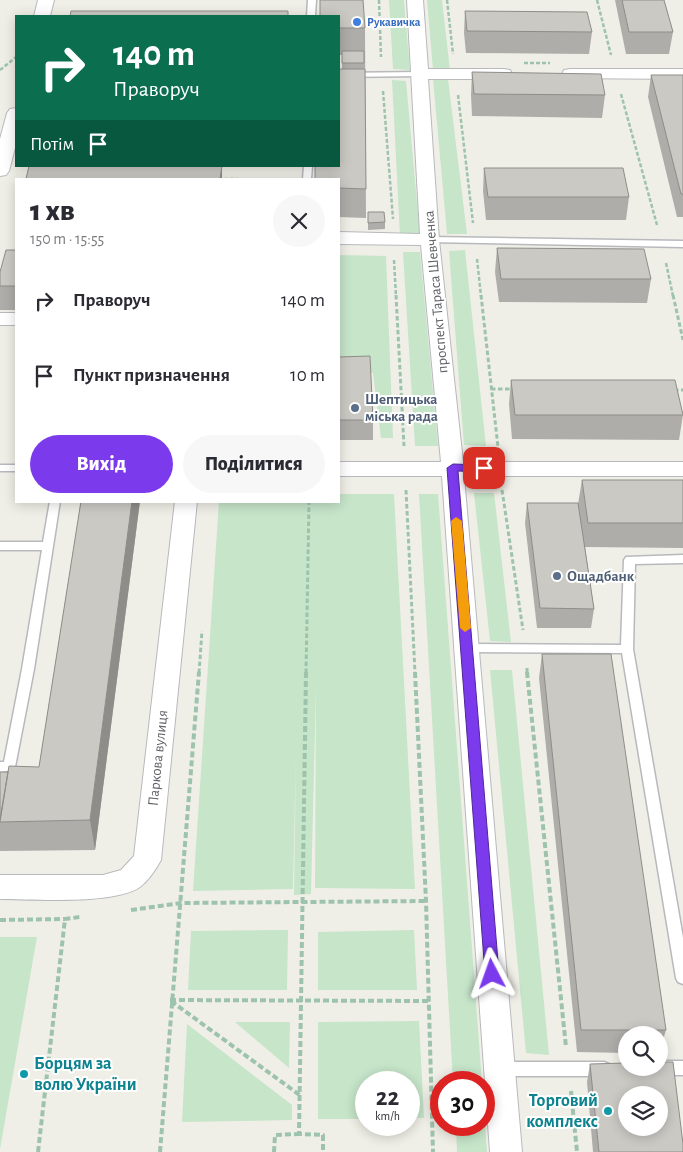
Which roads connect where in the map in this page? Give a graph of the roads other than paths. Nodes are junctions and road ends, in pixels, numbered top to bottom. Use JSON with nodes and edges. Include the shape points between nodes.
{"nodes":[{"id":1,"x":46,"y":0,"type":"edge"},
{"id":2,"x":312,"y":0,"type":"edge"},
{"id":3,"x":415,"y":0,"type":"edge"},
{"id":4,"x":42,"y":15,"type":"edge"},
{"id":5,"x":312,"y":15,"type":"edge"},
{"id":6,"x":340,"y":74,"type":"edge"},
{"id":7,"x":419,"y":74,"type":"junction"},
{"id":8,"x":524,"y":74,"type":"edge"},
{"id":9,"x":554,"y":74,"type":"edge"},
{"id":10,"x":683,"y":74,"type":"edge"},
{"id":11,"x":14,"y":132,"type":"edge"},
{"id":12,"x":0,"y":171,"type":"edge"},
{"id":13,"x":340,"y":238,"type":"edge"},
{"id":14,"x":430,"y":240,"type":"junction"},
{"id":15,"x":683,"y":244,"type":"edge"},
{"id":16,"x":0,"y":319,"type":"edge"},
{"id":17,"x":15,"y":319,"type":"edge"},
{"id":18,"x":0,"y":468,"type":"edge"},
{"id":19,"x":15,"y":468,"type":"edge"},
{"id":20,"x":453,"y":468,"type":"junction"},
{"id":21,"x":683,"y":468,"type":"edge"},
{"id":22,"x":340,"y":469,"type":"edge"},
{"id":23,"x":55,"y":503,"type":"edge"},
{"id":24,"x":186,"y":503,"type":"edge"},
{"id":25,"x":0,"y":546,"type":"edge"},
{"id":26,"x":48,"y":546,"type":"junction"},
{"id":27,"x":683,"y":559,"type":"edge"},
{"id":28,"x":467,"y":648,"type":"junction"},
{"id":29,"x":627,"y":649,"type":"junction"},
{"id":30,"x":0,"y":768,"type":"edge"},
{"id":31,"x":0,"y":887,"type":"edge"},
{"id":32,"x":683,"y":978,"type":"edge"},
{"id":33,"x":668,"y":1068,"type":"edge"},
{"id":34,"x":683,"y":1068,"type":"edge"},
{"id":35,"x":499,"y":1069,"type":"junction"},
{"id":36,"x":616,"y":1069,"type":"edge"},
{"id":37,"x":506,"y":1152,"type":"edge"}],
"edges":[{"from":1,"to":4,"type":"street"},
{"from":2,"to":5,"type":"lane"},
{"from":3,"to":7,"type":"street","name":"проспект Тараса Шевченка"},
{"from":6,"to":7,"type":"lane"},
{"from":7,"to":8,"type":"street"},
{"from":7,"to":14,"type":"street","name":"проспект Тараса Шевченка"},
{"from":9,"to":10,"type":"street"},
{"from":11,"to":12,"type":"street"},
{"from":13,"to":14,"type":"street"},
{"from":14,"to":15,"type":"lane"},
{"from":14,"to":20,"type":"street","name":"проспект Тараса Шевченка"},
{"from":16,"to":17,"type":"street"},
{"from":18,"to":19,"type":"lane"},
{"from":20,"to":21,"type":"street"},
{"from":20,"to":22,"type":"street"},
{"from":20,"to":28,"type":"street","name":"проспект Тараса Шевченка"},
{"from":23,"to":26,"type":"lane"},
{"from":24,"to":31,"type":"street","name":"Паркова вулиця","via":[[147,860],[130,879],[103,887]]},
{"from":25,"to":26,"type":"lane"},
{"from":26,"to":30,"type":"lane","via":[[9,767]]},
{"from":27,"to":29,"type":"lane","via":[[630,560]]},
{"from":28,"to":29,"type":"lane"},
{"from":28,"to":35,"type":"street","name":"проспект Тараса Шевченка"},
{"from":29,"to":32,"type":"lane"},
{"from":33,"to":34,"type":"lane"},
{"from":35,"to":36,"type":"lane"},
{"from":35,"to":37,"type":"street","name":"проспект Тараса Шевченка"}]}
